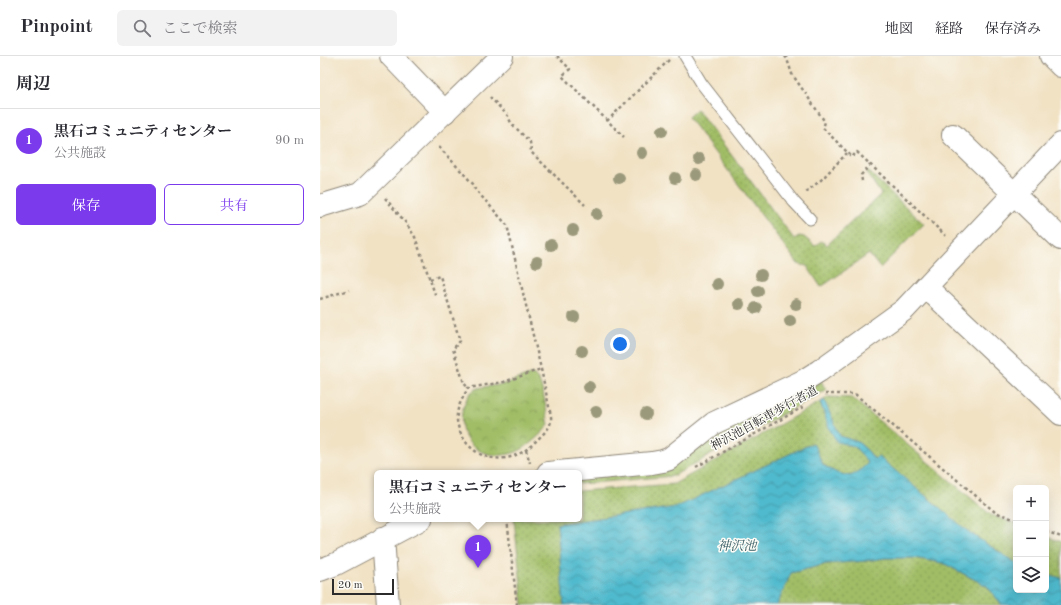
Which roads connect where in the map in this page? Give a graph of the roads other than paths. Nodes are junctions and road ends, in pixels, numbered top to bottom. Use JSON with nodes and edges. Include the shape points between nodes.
{"nodes":[{"id":1,"x":391,"y":56,"type":"edge"},
{"id":2,"x":502,"y":56,"type":"edge"},
{"id":3,"x":685,"y":56,"type":"edge"},
{"id":4,"x":1051,"y":56,"type":"edge"},
{"id":5,"x":1061,"y":66,"type":"edge"},
{"id":6,"x":445,"y":112,"type":"junction"},
{"id":7,"x":953,"y":135,"type":"dead end"},
{"id":8,"x":1061,"y":144,"type":"edge"},
{"id":9,"x":1013,"y":194,"type":"junction"},
{"id":10,"x":320,"y":206,"type":"edge"},
{"id":11,"x":810,"y":219,"type":"dead end"},
{"id":12,"x":1061,"y":239,"type":"edge"},
{"id":13,"x":926,"y":287,"type":"junction"},
{"id":14,"x":1061,"y":414,"type":"edge"},
{"id":15,"x":540,"y":470,"type":"edge"},
{"id":16,"x":415,"y":522,"type":"edge"},
{"id":17,"x":383,"y":538,"type":"junction"},
{"id":18,"x":320,"y":570,"type":"edge"},
{"id":19,"x":388,"y":605,"type":"edge"}],
"edges":[{"from":1,"to":6,"type":"street"},
{"from":2,"to":6,"type":"street"},
{"from":3,"to":11,"type":"lane","via":[[702,84]]},
{"from":4,"to":5,"type":"street"},
{"from":6,"to":10,"type":"street","via":[[360,194]]},
{"from":7,"to":9,"type":"street"},
{"from":8,"to":9,"type":"street"},
{"from":9,"to":12,"type":"street"},
{"from":9,"to":13,"type":"street"},
{"from":13,"to":14,"type":"street"},
{"from":13,"to":15,"type":"street","via":[[904,310],[819,371],[714,423],[663,461]]},
{"from":16,"to":17,"type":"street"},
{"from":17,"to":18,"type":"street"},
{"from":17,"to":19,"type":"street"}]}
